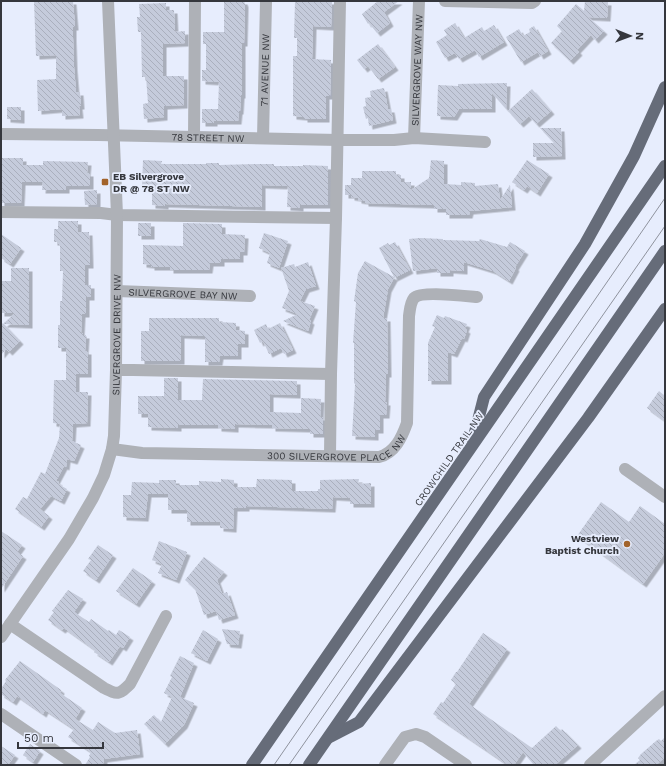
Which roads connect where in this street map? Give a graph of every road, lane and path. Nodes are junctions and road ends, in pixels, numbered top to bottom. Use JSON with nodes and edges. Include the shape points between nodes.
{"nodes":[{"id":1,"x":108,"y":1,"type":"edge"},
{"id":2,"x":195,"y":1,"type":"edge"},
{"id":3,"x":266,"y":1,"type":"edge"},
{"id":4,"x":340,"y":1,"type":"edge"},
{"id":5,"x":419,"y":1,"type":"edge"},
{"id":6,"x":445,"y":1,"type":"edge"},
{"id":7,"x":535,"y":1,"type":"edge"},
{"id":8,"x":665,"y":86,"type":"edge"},
{"id":9,"x":1,"y":134,"type":"edge"},
{"id":10,"x":114,"y":135,"type":"junction"},
{"id":11,"x":194,"y":137,"type":"junction"},
{"id":12,"x":263,"y":138,"type":"junction"},
{"id":13,"x":414,"y":138,"type":"junction"},
{"id":14,"x":338,"y":140,"type":"junction"},
{"id":15,"x":485,"y":142,"type":"dead end"},
{"id":16,"x":665,"y":166,"type":"edge"},
{"id":17,"x":1,"y":212,"type":"edge"},
{"id":18,"x":117,"y":215,"type":"junction"},
{"id":19,"x":336,"y":218,"type":"junction"},
{"id":20,"x":665,"y":251,"type":"edge"},
{"id":21,"x":117,"y":291,"type":"junction"},
{"id":22,"x":250,"y":296,"type":"dead end"},
{"id":23,"x":477,"y":297,"type":"dead end"},
{"id":24,"x":665,"y":309,"type":"edge"},
{"id":25,"x":116,"y":370,"type":"junction"},
{"id":26,"x":331,"y":374,"type":"junction"},
{"id":27,"x":471,"y":448,"type":"junction"},
{"id":28,"x":112,"y":449,"type":"junction"},
{"id":29,"x":330,"y":456,"type":"junction"},
{"id":30,"x":625,"y":469,"type":"dead end"},
{"id":31,"x":665,"y":497,"type":"edge"},
{"id":32,"x":166,"y":616,"type":"dead end"},
{"id":33,"x":10,"y":624,"type":"junction"},
{"id":34,"x":1,"y":637,"type":"edge"},
{"id":35,"x":663,"y":701,"type":"edge"},
{"id":36,"x":1,"y":714,"type":"edge"},
{"id":37,"x":328,"y":737,"type":"junction"},
{"id":38,"x":76,"y":765,"type":"edge"},
{"id":39,"x":252,"y":765,"type":"edge"},
{"id":40,"x":309,"y":765,"type":"edge"},
{"id":41,"x":385,"y":765,"type":"edge"},
{"id":42,"x":466,"y":765,"type":"edge"},
{"id":43,"x":590,"y":765,"type":"edge"}],
"edges":[{"from":1,"to":10,"type":"street","name":"SILVERGROVE DRIVE NW"},
{"from":2,"to":11,"type":"street"},
{"from":3,"to":12,"type":"street","name":"71 AVENUE NW"},
{"from":4,"to":14,"type":"street"},
{"from":5,"to":13,"type":"street","name":"SILVERGROVE WAY NW"},
{"from":6,"to":7,"type":"street"},
{"from":8,"to":27,"type":"highway","via":[[634,156],[585,244],[484,397]]},
{"from":9,"to":10,"type":"street","name":"78 STREET NW"},
{"from":10,"to":11,"type":"street","name":"78 STREET NW"},
{"from":10,"to":18,"type":"street","name":"SILVERGROVE DRIVE NW"},
{"from":11,"to":12,"type":"street","name":"78 STREET NW"},
{"from":12,"to":14,"type":"street","name":"78 STREET NW"},
{"from":13,"to":14,"type":"street","name":"78 STREET NW"},
{"from":13,"to":15,"type":"street","name":"78 STREET NW"},
{"from":14,"to":19,"type":"street"},
{"from":16,"to":27,"type":"highway","name":"CROWCHILD TRAIL NW"},
{"from":17,"to":18,"type":"street"},
{"from":18,"to":19,"type":"street"},
{"from":18,"to":21,"type":"street","name":"SILVERGROVE DRIVE NW"},
{"from":19,"to":26,"type":"street"},
{"from":20,"to":37,"type":"highway"},
{"from":21,"to":22,"type":"street","name":"SILVERGROVE BAY NW"},
{"from":21,"to":25,"type":"street","name":"SILVERGROVE DRIVE NW"},
{"from":23,"to":29,"type":"street","name":"300 SILVERGROVE PLACE NW","via":[[428,294],[418,295],[413,299],[409,316],[407,410],[404,431],[394,449],[386,455]]},
{"from":24,"to":37,"type":"highway","via":[[588,418],[359,722]]},
{"from":25,"to":26,"type":"street"},
{"from":25,"to":28,"type":"street","name":"SILVERGROVE DRIVE NW"},
{"from":26,"to":29,"type":"street"},
{"from":27,"to":39,"type":"highway","name":"CROWCHILD TRAIL NW"},
{"from":28,"to":29,"type":"street","name":"300 SILVERGROVE PLACE NW","via":[[142,453]]},
{"from":28,"to":33,"type":"street","name":"SILVERGROVE DRIVE NW","via":[[93,498],[69,539]]},
{"from":30,"to":31,"type":"street"},
{"from":32,"to":33,"type":"street","via":[[130,684],[118,694],[104,688]]},
{"from":33,"to":34,"type":"street","name":"SILVERGROVE DRIVE NW"},
{"from":35,"to":43,"type":"street"},
{"from":36,"to":38,"type":"street"},
{"from":37,"to":40,"type":"highway"},
{"from":41,"to":42,"type":"street","via":[[405,737],[416,734]]}]}
